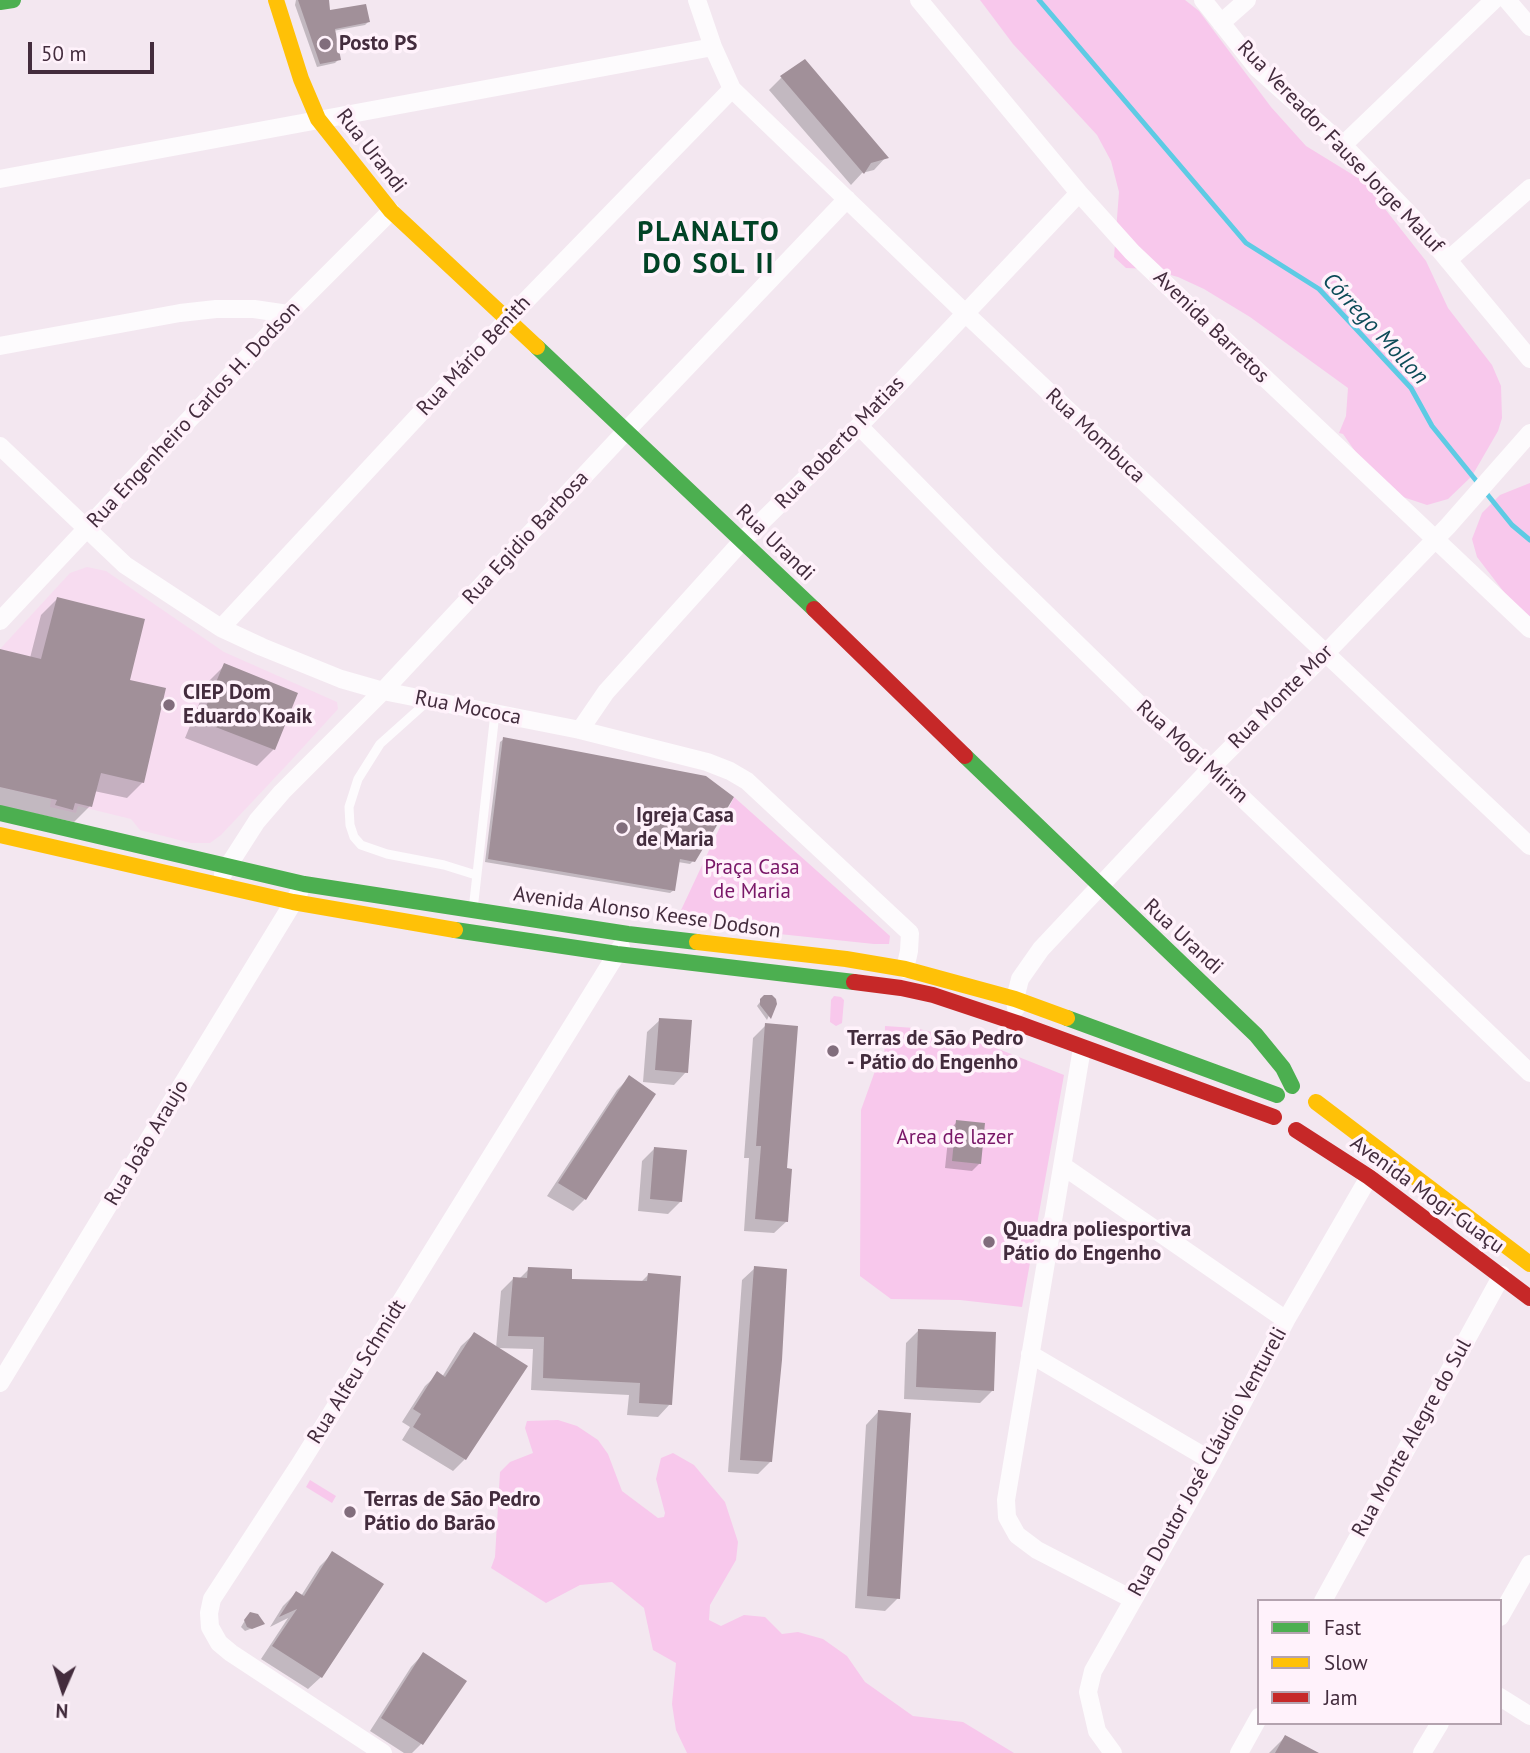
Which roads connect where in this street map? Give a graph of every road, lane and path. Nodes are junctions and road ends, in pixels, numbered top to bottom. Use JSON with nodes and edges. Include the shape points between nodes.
{"nodes":[{"id":1,"x":13,"y":0,"type":"edge"},
{"id":2,"x":276,"y":0,"type":"edge"},
{"id":3,"x":697,"y":0,"type":"edge"},
{"id":4,"x":919,"y":0,"type":"edge"},
{"id":5,"x":1203,"y":0,"type":"edge"},
{"id":6,"x":1247,"y":0,"type":"edge"},
{"id":7,"x":1493,"y":0,"type":"edge"},
{"id":8,"x":1507,"y":0,"type":"edge"},
{"id":9,"x":0,"y":2,"type":"edge"},
{"id":10,"x":1221,"y":23,"type":"junction"},
{"id":11,"x":1530,"y":27,"type":"edge"},
{"id":12,"x":713,"y":47,"type":"junction"},
{"id":13,"x":732,"y":89,"type":"junction"},
{"id":14,"x":318,"y":119,"type":"junction"},
{"id":15,"x":1343,"y":145,"type":"junction"},
{"id":16,"x":0,"y":179,"type":"edge"},
{"id":17,"x":1530,"y":188,"type":"edge"},
{"id":18,"x":1079,"y":193,"type":"junction"},
{"id":19,"x":847,"y":199,"type":"junction"},
{"id":20,"x":391,"y":211,"type":"junction"},
{"id":21,"x":1448,"y":260,"type":"junction"},
{"id":22,"x":964,"y":313,"type":"junction"},
{"id":23,"x":288,"y":314,"type":"junction"},
{"id":24,"x":508,"y":319,"type":"junction"},
{"id":25,"x":0,"y":346,"type":"edge"},
{"id":26,"x":1530,"y":359,"type":"edge"},
{"id":27,"x":859,"y":426,"type":"junction"},
{"id":28,"x":626,"y":431,"type":"junction"},
{"id":29,"x":1530,"y":433,"type":"edge"},
{"id":30,"x":0,"y":446,"type":"edge"},
{"id":31,"x":86,"y":529,"type":"junction"},
{"id":32,"x":1433,"y":538,"type":"junction"},
{"id":33,"x":743,"y":540,"type":"junction"},
{"id":34,"x":0,"y":621,"type":"edge"},
{"id":35,"x":221,"y":628,"type":"junction"},
{"id":36,"x":1530,"y":629,"type":"edge"},
{"id":37,"x":1326,"y":653,"type":"junction"},
{"id":38,"x":383,"y":691,"type":"junction"},
{"id":39,"x":430,"y":700,"type":"junction"},
{"id":40,"x":495,"y":713,"type":"junction"},
{"id":41,"x":580,"y":730,"type":"junction"},
{"id":42,"x":1211,"y":768,"type":"junction"},
{"id":43,"x":1,"y":816,"type":"edge"},
{"id":44,"x":0,"y":835,"type":"edge"},
{"id":45,"x":1530,"y":846,"type":"edge"},
{"id":46,"x":228,"y":867,"type":"junction"},
{"id":47,"x":476,"y":875,"type":"junction"},
{"id":48,"x":304,"y":884,"type":"junction"},
{"id":49,"x":216,"y":885,"type":"junction"},
{"id":50,"x":1099,"y":887,"type":"junction"},
{"id":51,"x":293,"y":902,"type":"junction"},
{"id":52,"x":473,"y":910,"type":"junction"},
{"id":53,"x":628,"y":934,"type":"junction"},
{"id":54,"x":617,"y":954,"type":"junction"},
{"id":55,"x":905,"y":969,"type":"junction"},
{"id":56,"x":1015,"y":999,"type":"junction"},
{"id":57,"x":1017,"y":1023,"type":"junction"},
{"id":58,"x":1082,"y":1048,"type":"junction"},
{"id":59,"x":1530,"y":1073,"type":"edge"},
{"id":60,"x":1292,"y":1086,"type":"junction"},
{"id":61,"x":1277,"y":1095,"type":"junction"},
{"id":62,"x":1274,"y":1116,"type":"junction"},
{"id":63,"x":1309,"y":1118,"type":"junction"},
{"id":64,"x":1063,"y":1166,"type":"junction"},
{"id":65,"x":1369,"y":1177,"type":"junction"},
{"id":66,"x":1530,"y":1264,"type":"edge"},
{"id":67,"x":1502,"y":1275,"type":"junction"},
{"id":68,"x":1530,"y":1298,"type":"edge"},
{"id":69,"x":1286,"y":1320,"type":"junction"},
{"id":70,"x":1030,"y":1354,"type":"junction"},
{"id":71,"x":0,"y":1383,"type":"edge"},
{"id":72,"x":1212,"y":1461,"type":"junction"},
{"id":73,"x":1530,"y":1564,"type":"edge"},
{"id":74,"x":1132,"y":1599,"type":"junction"},
{"id":75,"x":1324,"y":1599,"type":"edge"},
{"id":76,"x":1502,"y":1613,"type":"edge"},
{"id":77,"x":1502,"y":1698,"type":"edge"},
{"id":78,"x":1530,"y":1716,"type":"edge"},
{"id":79,"x":1257,"y":1721,"type":"edge"},
{"id":80,"x":1439,"y":1725,"type":"edge"},
{"id":81,"x":383,"y":1753,"type":"edge"},
{"id":82,"x":1113,"y":1753,"type":"edge"},
{"id":83,"x":1239,"y":1753,"type":"edge"},
{"id":84,"x":1422,"y":1753,"type":"edge"}],
"edges":[{"from":1,"to":9,"type":"street"},
{"from":2,"to":14,"type":"street","name":"Rua Urandi"},
{"from":3,"to":12,"type":"street","name":"Rua Mombuca"},
{"from":4,"to":18,"type":"street","name":"Avenida Barretos"},
{"from":5,"to":10,"type":"street","name":"Rua Vereador Fause Jorge Maluf"},
{"from":6,"to":10,"type":"street"},
{"from":7,"to":15,"type":"street"},
{"from":8,"to":11,"type":"street"},
{"from":10,"to":15,"type":"street","name":"Rua Vereador Fause Jorge Maluf","via":[[1257,68]]},
{"from":12,"to":13,"type":"street","name":"Rua Mombuca"},
{"from":12,"to":14,"type":"street"},
{"from":13,"to":19,"type":"street","name":"Rua Mombuca"},
{"from":13,"to":24,"type":"street","name":"Rua Mário Benith"},
{"from":14,"to":16,"type":"street"},
{"from":14,"to":20,"type":"street","name":"Rua Urandi"},
{"from":15,"to":21,"type":"street","name":"Rua Vereador Fause Jorge Maluf"},
{"from":17,"to":21,"type":"street"},
{"from":18,"to":22,"type":"street","name":"Rua Roberto Matias"},
{"from":18,"to":32,"type":"street","name":"Avenida Barretos","via":[[1132,252]]},
{"from":19,"to":22,"type":"street","name":"Rua Mombuca"},
{"from":19,"to":28,"type":"street","name":"Rua Egidio Barbosa"},
{"from":20,"to":23,"type":"street","name":"Rua Engenheiro Carlos H. Dodson"},
{"from":20,"to":24,"type":"street","name":"Rua Urandi"},
{"from":21,"to":26,"type":"street","name":"Rua Vereador Fause Jorge Maluf"},
{"from":22,"to":27,"type":"street","name":"Rua Roberto Matias"},
{"from":22,"to":37,"type":"street","name":"Rua Mombuca"},
{"from":23,"to":25,"type":"street","via":[[254,309],[180,313]]},
{"from":23,"to":31,"type":"street","name":"Rua Engenheiro Carlos H. Dodson"},
{"from":24,"to":28,"type":"street","name":"Rua Urandi"},
{"from":24,"to":35,"type":"street","name":"Rua Mário Benith"},
{"from":27,"to":33,"type":"street","name":"Rua Roberto Matias"},
{"from":27,"to":42,"type":"street","name":"Rua Mogi Mirim","via":[[991,561]]},
{"from":28,"to":33,"type":"street","name":"Rua Urandi"},
{"from":28,"to":38,"type":"street","name":"Rua Egidio Barbosa"},
{"from":29,"to":32,"type":"street","name":"Rua Monte Mor"},
{"from":30,"to":31,"type":"street","name":"Rua Mococa"},
{"from":31,"to":34,"type":"street","name":"Rua Engenheiro Carlos H. Dodson"},
{"from":31,"to":35,"type":"street","name":"Rua Mococa","via":[[125,565]]},
{"from":32,"to":36,"type":"street","name":"Avenida Barretos"},
{"from":32,"to":37,"type":"street","name":"Rua Monte Mor"},
{"from":33,"to":41,"type":"street","name":"Rua Roberto Matias","via":[[606,692]]},
{"from":33,"to":50,"type":"street","name":"Rua Urandi"},
{"from":35,"to":38,"type":"street","name":"Rua Mococa","via":[[341,679]]},
{"from":37,"to":42,"type":"street","name":"Rua Monte Mor"},
{"from":37,"to":45,"type":"street","name":"Rua Mombuca"},
{"from":38,"to":39,"type":"street","name":"Rua Mococa"},
{"from":38,"to":46,"type":"street","name":"Rua Egidio Barbosa","via":[[282,792]]},
{"from":39,"to":40,"type":"street","name":"Rua Mococa"},
{"from":39,"to":47,"type":"lane","via":[[380,744],[358,779],[349,807],[350,825],[361,845]]},
{"from":40,"to":41,"type":"street","name":"Rua Mococa"},
{"from":40,"to":47,"type":"lane"},
{"from":41,"to":55,"type":"street","name":"Rua Mococa","via":[[707,762],[747,781],[909,933]]},
{"from":42,"to":50,"type":"street","name":"Rua Monte Mor"},
{"from":42,"to":59,"type":"street","name":"Rua Mogi Mirim"},
{"from":43,"to":46,"type":"street","name":"Avenida Alonso Keese Dodson"},
{"from":44,"to":49,"type":"street","name":"Avenida Alonso Keese Dodson"},
{"from":46,"to":48,"type":"street","name":"Avenida Alonso Keese Dodson"},
{"from":46,"to":49,"type":"street","name":"Rua Egidio Barbosa"},
{"from":47,"to":52,"type":"lane"},
{"from":48,"to":51,"type":"street","name":"Rua João Araujo"},
{"from":48,"to":52,"type":"street","name":"Avenida Alonso Keese Dodson"},
{"from":49,"to":51,"type":"street","name":"Avenida Alonso Keese Dodson"},
{"from":50,"to":56,"type":"street","name":"Rua Monte Mor","via":[[1028,965]]},
{"from":50,"to":60,"type":"street","name":"Rua Urandi","via":[[1256,1035]]},
{"from":51,"to":54,"type":"street","name":"Avenida Alonso Keese Dodson","via":[[438,929]]},
{"from":51,"to":71,"type":"street","name":"Rua João Araujo"},
{"from":52,"to":53,"type":"street","name":"Avenida Alonso Keese Dodson"},
{"from":53,"to":54,"type":"street","name":"Rua Alfeu Schmidt"},
{"from":53,"to":55,"type":"street","name":"Avenida Alonso Keese Dodson"},
{"from":54,"to":57,"type":"street","name":"Avenida Alonso Keese Dodson","via":[[901,988]]},
{"from":54,"to":81,"type":"street","name":"Rua Alfeu Schmidt","via":[[212,1599],[210,1627],[219,1643]]},
{"from":55,"to":56,"type":"street","name":"Avenida Alonso Keese Dodson"},
{"from":56,"to":57,"type":"street"},
{"from":56,"to":61,"type":"street","name":"Avenida Alonso Keese Dodson"},
{"from":57,"to":58,"type":"street","name":"Avenida Alonso Keese Dodson"},
{"from":58,"to":62,"type":"street","name":"Avenida Alonso Keese Dodson"},
{"from":58,"to":64,"type":"street"},
{"from":60,"to":61,"type":"street"},
{"from":60,"to":63,"type":"street","via":[[1307,1090]]},
{"from":61,"to":62,"type":"street"},
{"from":62,"to":63,"type":"street","via":[[1283,1127]]},
{"from":63,"to":65,"type":"street","name":"Avenida Mogi-Guaçu"},
{"from":63,"to":66,"type":"street","name":"Avenida Mogi-Guaçu"},
{"from":64,"to":69,"type":"street"},
{"from":64,"to":70,"type":"street"},
{"from":65,"to":67,"type":"street","name":"Avenida Mogi-Guaçu"},
{"from":65,"to":69,"type":"street","name":"Rua Doutor José Cláudio Ventureli"},
{"from":67,"to":68,"type":"street","name":"Avenida Mogi-Guaçu"},
{"from":67,"to":75,"type":"street","name":"Rua Monte Alegre do Sul"},
{"from":69,"to":72,"type":"street","name":"Rua Doutor José Cláudio Ventureli"},
{"from":70,"to":72,"type":"street"},
{"from":70,"to":74,"type":"street","via":[[1007,1517],[1017,1535],[1037,1550]]},
{"from":72,"to":74,"type":"street","name":"Rua Doutor José Cláudio Ventureli"},
{"from":73,"to":76,"type":"street"},
{"from":74,"to":82,"type":"street","name":"Rua Doutor José Cláudio Ventureli","via":[[1093,1671],[1088,1692],[1097,1731]]},
{"from":77,"to":78,"type":"street"},
{"from":79,"to":83,"type":"street"},
{"from":80,"to":84,"type":"street"}]}
